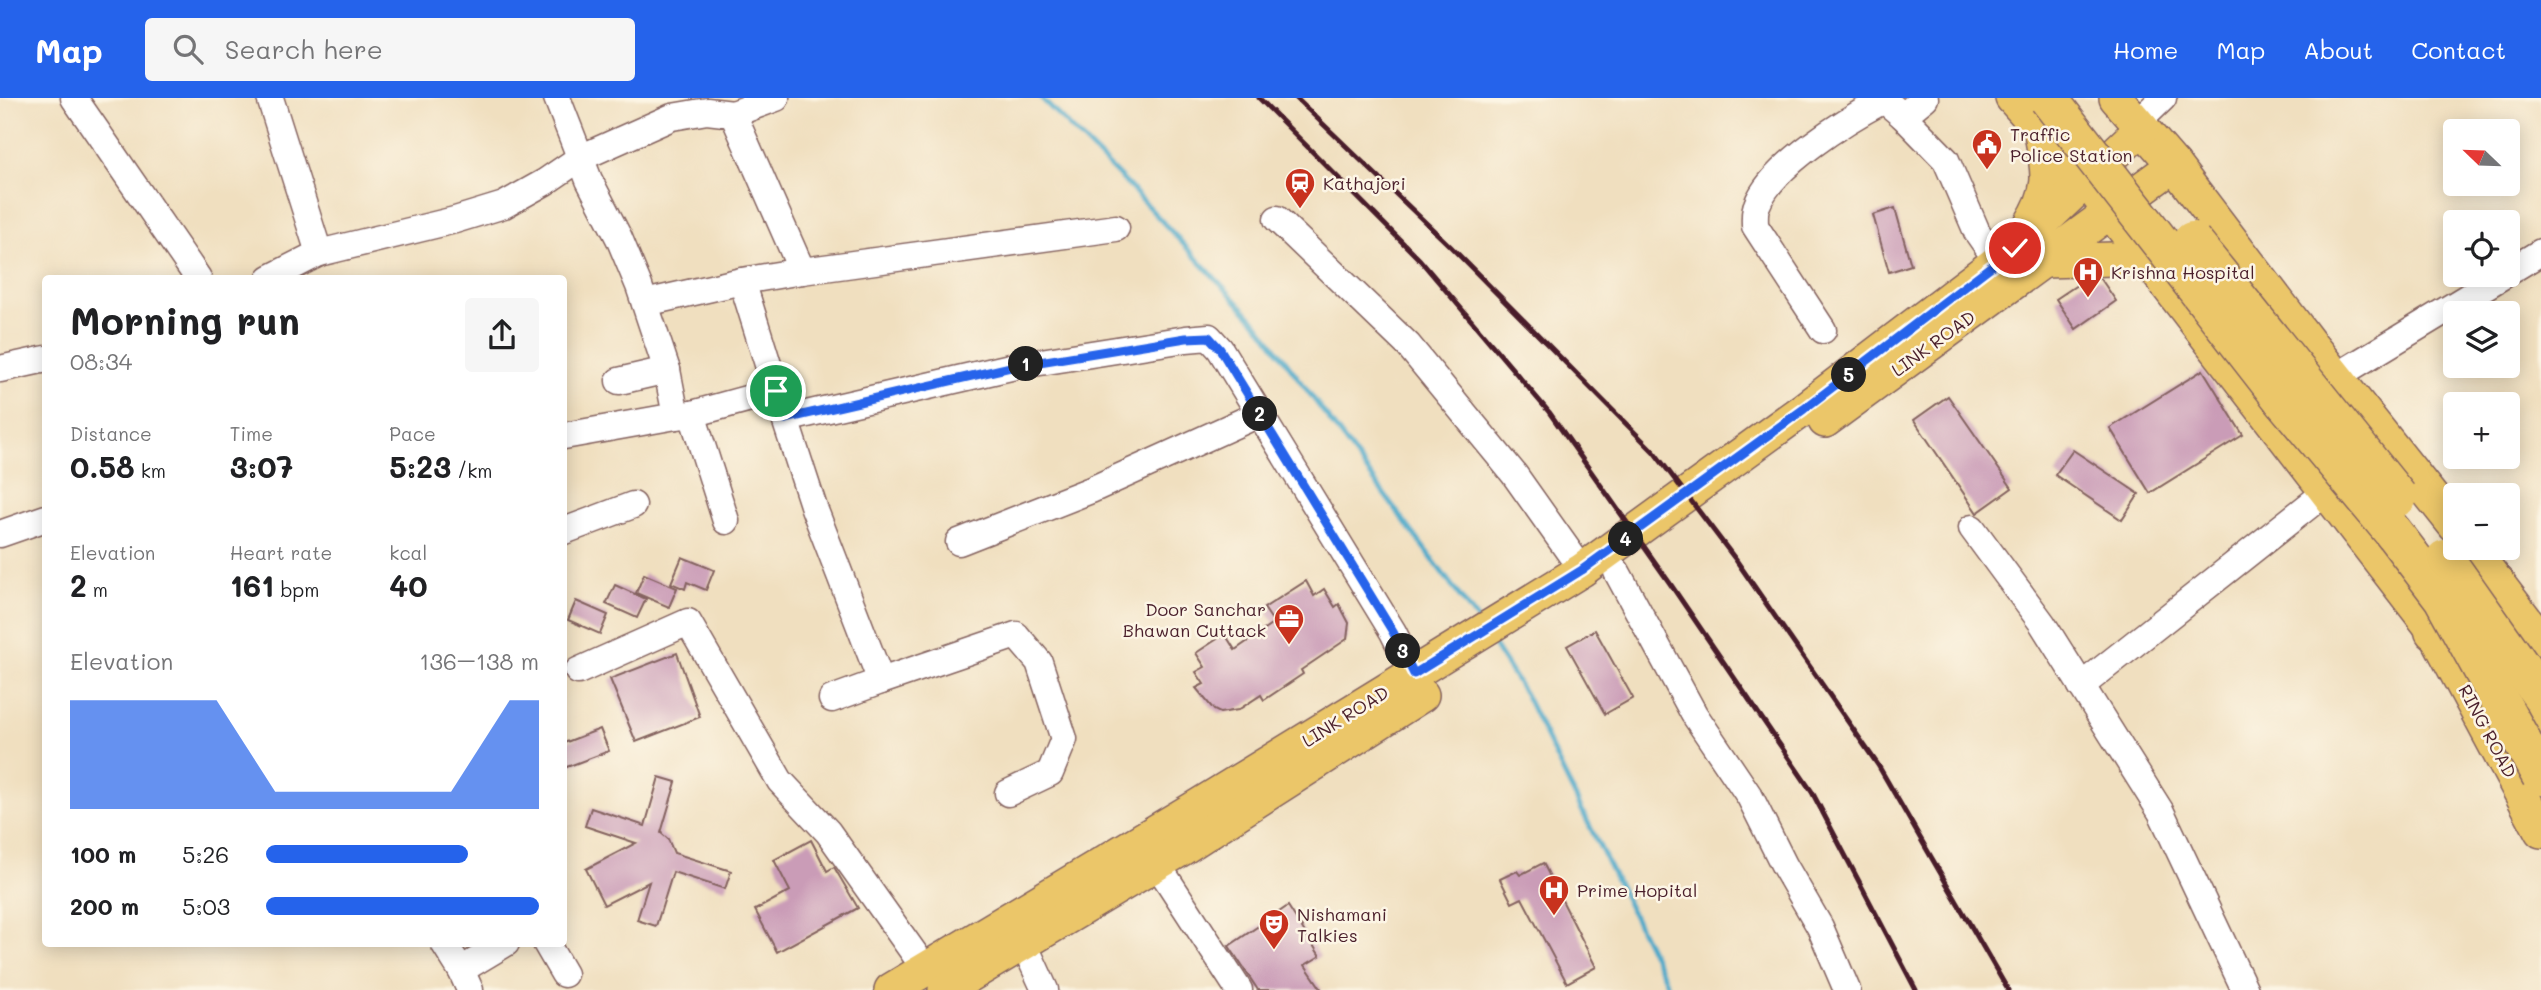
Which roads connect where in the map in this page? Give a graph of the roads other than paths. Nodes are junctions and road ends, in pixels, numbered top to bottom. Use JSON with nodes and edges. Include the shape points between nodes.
{"nodes":[{"id":1,"x":74,"y":98,"type":"edge"},
{"id":2,"x":270,"y":98,"type":"edge"},
{"id":3,"x":557,"y":98,"type":"edge"},
{"id":4,"x":775,"y":98,"type":"edge"},
{"id":5,"x":1926,"y":98,"type":"edge"},
{"id":6,"x":2012,"y":98,"type":"edge"},
{"id":7,"x":2082,"y":98,"type":"edge"},
{"id":8,"x":2116,"y":98,"type":"edge"},
{"id":9,"x":2163,"y":98,"type":"edge"},
{"id":10,"x":2044,"y":113,"type":"edge"},
{"id":11,"x":733,"y":114,"type":"junction"},
{"id":12,"x":1903,"y":116,"type":"junction"},
{"id":13,"x":2140,"y":125,"type":"junction"},
{"id":14,"x":580,"y":158,"type":"junction"},
{"id":15,"x":2174,"y":165,"type":"junction"},
{"id":16,"x":2085,"y":179,"type":"junction"},
{"id":17,"x":2110,"y":212,"type":"junction"},
{"id":18,"x":1277,"y":219,"type":"dead end"},
{"id":19,"x":1116,"y":229,"type":"dead end"},
{"id":20,"x":2541,"y":252,"type":"edge"},
{"id":21,"x":319,"y":253,"type":"junction"},
{"id":22,"x":2019,"y":257,"type":"junction"},
{"id":23,"x":2147,"y":258,"type":"junction"},
{"id":24,"x":2520,"y":265,"type":"edge"},
{"id":25,"x":802,"y":271,"type":"junction"},
{"id":26,"x":196,"y":275,"type":"edge"},
{"id":27,"x":276,"y":275,"type":"edge"},
{"id":28,"x":742,"y":281,"type":"junction"},
{"id":29,"x":2484,"y":287,"type":"edge"},
{"id":30,"x":645,"y":303,"type":"junction"},
{"id":31,"x":1824,"y":330,"type":"dead end"},
{"id":32,"x":42,"y":360,"type":"edge"},
{"id":33,"x":0,"y":369,"type":"edge"},
{"id":34,"x":667,"y":370,"type":"junction"},
{"id":35,"x":2337,"y":376,"type":"junction"},
{"id":36,"x":619,"y":382,"type":"dead end"},
{"id":37,"x":776,"y":391,"type":"junction"},
{"id":38,"x":1259,"y":414,"type":"junction"},
{"id":39,"x":684,"y":415,"type":"junction"},
{"id":40,"x":785,"y":419,"type":"junction"},
{"id":41,"x":2374,"y":422,"type":"junction"},
{"id":42,"x":567,"y":435,"type":"edge"},
{"id":43,"x":2318,"y":481,"type":"junction"},
{"id":44,"x":633,"y":505,"type":"dead end"},
{"id":45,"x":2443,"y":511,"type":"edge"},
{"id":46,"x":42,"y":518,"type":"edge"},
{"id":47,"x":726,"y":521,"type":"dead end"},
{"id":48,"x":1972,"y":528,"type":"dead end"},
{"id":49,"x":567,"y":530,"type":"edge"},
{"id":50,"x":0,"y":534,"type":"edge"},
{"id":51,"x":960,"y":542,"type":"dead end"},
{"id":52,"x":2480,"y":560,"type":"edge"},
{"id":53,"x":1582,"y":570,"type":"junction"},
{"id":54,"x":1617,"y":572,"type":"junction"},
{"id":55,"x":1506,"y":630,"type":"junction"},
{"id":56,"x":2434,"y":631,"type":"junction"},
{"id":57,"x":2541,"y":640,"type":"edge"},
{"id":58,"x":1459,"y":659,"type":"junction"},
{"id":59,"x":578,"y":671,"type":"dead end"},
{"id":60,"x":1414,"y":674,"type":"junction"},
{"id":61,"x":881,"y":681,"type":"junction"},
{"id":62,"x":2081,"y":686,"type":"junction"},
{"id":63,"x":2541,"y":695,"type":"edge"},
{"id":64,"x":832,"y":699,"type":"dead end"},
{"id":65,"x":2541,"y":726,"type":"edge"},
{"id":66,"x":2541,"y":776,"type":"edge"},
{"id":67,"x":1008,"y":793,"type":"dead end"},
{"id":68,"x":2541,"y":831,"type":"edge"},
{"id":69,"x":1157,"y":864,"type":"junction"},
{"id":70,"x":1024,"y":944,"type":"junction"},
{"id":71,"x":446,"y":947,"type":"edge"},
{"id":72,"x":502,"y":947,"type":"edge"},
{"id":73,"x":548,"y":947,"type":"edge"},
{"id":74,"x":564,"y":974,"type":"dead end"},
{"id":75,"x":465,"y":980,"type":"edge"},
{"id":76,"x":935,"y":980,"type":"edge"},
{"id":77,"x":891,"y":990,"type":"edge"},
{"id":78,"x":1045,"y":990,"type":"edge"},
{"id":79,"x":1239,"y":990,"type":"edge"},
{"id":80,"x":1847,"y":990,"type":"edge"},
{"id":81,"x":2245,"y":990,"type":"edge"}],
"edges":[{"from":1,"to":26,"type":"street"},
{"from":2,"to":21,"type":"street"},
{"from":3,"to":14,"type":"street"},
{"from":4,"to":11,"type":"street"},
{"from":5,"to":12,"type":"street"},
{"from":6,"to":10,"type":"main road","name":"RING ROAD"},
{"from":7,"to":63,"type":"highway","bridge":true,"via":[[2428,536]]},
{"from":8,"to":13,"type":"main road"},
{"from":9,"to":13,"type":"street"},
{"from":10,"to":16,"type":"main road","name":"RING ROAD"},
{"from":10,"to":22,"type":"main road","via":[[2048,189]]},
{"from":10,"to":66,"type":"highway","bridge":true,"via":[[2443,598]]},
{"from":11,"to":14,"type":"street","via":[[707,111],[672,117]]},
{"from":11,"to":25,"type":"street"},
{"from":12,"to":22,"type":"street","via":[[1945,160],[1977,232]]},
{"from":12,"to":31,"type":"street","via":[[1884,100],[1823,136],[1772,181],[1756,206],[1755,226]]},
{"from":13,"to":15,"type":"main road"},
{"from":13,"to":16,"type":"main road","name":"LINK ROAD"},
{"from":14,"to":21,"type":"street","via":[[504,205]]},
{"from":14,"to":30,"type":"street"},
{"from":15,"to":17,"type":"main road","name":"LINK ROAD"},
{"from":15,"to":35,"type":"main road"},
{"from":16,"to":17,"type":"main road","name":"RING ROAD"},
{"from":16,"to":22,"type":"main road","name":"LINK ROAD"},
{"from":17,"to":22,"type":"main road","name":"LINK ROAD"},
{"from":17,"to":23,"type":"main road","name":"RING ROAD"},
{"from":18,"to":53,"type":"street","via":[[1408,345],[1514,474]]},
{"from":19,"to":25,"type":"street"},
{"from":20,"to":24,"type":"street"},
{"from":21,"to":27,"type":"street"},
{"from":22,"to":23,"type":"main road"},
{"from":22,"to":53,"type":"main road","name":"LINK ROAD"},
{"from":22,"to":54,"type":"main road","name":"LINK ROAD"},
{"from":23,"to":43,"type":"main road","name":"RING ROAD"},
{"from":25,"to":28,"type":"street"},
{"from":28,"to":30,"type":"street"},
{"from":28,"to":37,"type":"street"},
{"from":29,"to":35,"type":"street"},
{"from":30,"to":34,"type":"street"},
{"from":32,"to":33,"type":"street"},
{"from":34,"to":36,"type":"street"},
{"from":34,"to":39,"type":"street"},
{"from":35,"to":41,"type":"main road"},
{"from":37,"to":39,"type":"street"},
{"from":37,"to":40,"type":"street"},
{"from":38,"to":40,"type":"street","via":[[1209,337],[1015,366]]},
{"from":38,"to":51,"type":"street","via":[[1091,490]]},
{"from":38,"to":60,"type":"street"},
{"from":39,"to":42,"type":"street"},
{"from":39,"to":47,"type":"street"},
{"from":40,"to":61,"type":"street"},
{"from":41,"to":43,"type":"main road"},
{"from":41,"to":45,"type":"main road"},
{"from":43,"to":56,"type":"main road","name":"RING ROAD"},
{"from":43,"to":62,"type":"street"},
{"from":44,"to":49,"type":"street"},
{"from":46,"to":50,"type":"street"},
{"from":48,"to":62,"type":"street"},
{"from":52,"to":57,"type":"main road"},
{"from":53,"to":55,"type":"main road","name":"LINK ROAD"},
{"from":54,"to":55,"type":"main road","name":"LINK ROAD"},
{"from":54,"to":80,"type":"street","via":[[1694,714],[1750,797],[1820,927]]},
{"from":55,"to":58,"type":"main road","name":"LINK ROAD"},
{"from":56,"to":65,"type":"highway","via":[[2516,691]]},
{"from":56,"to":68,"type":"main road","name":"RING ROAD"},
{"from":58,"to":60,"type":"main road","name":"LINK ROAD"},
{"from":58,"to":69,"type":"main road","name":"LINK ROAD"},
{"from":59,"to":76,"type":"street","via":[[688,622],[780,781],[828,832]]},
{"from":60,"to":76,"type":"main road","name":"LINK ROAD"},
{"from":61,"to":64,"type":"street"},
{"from":61,"to":67,"type":"street","via":[[1016,635],[1039,662],[1063,739],[1050,773]]},
{"from":62,"to":81,"type":"street","via":[[2161,812]]},
{"from":69,"to":70,"type":"main road","name":"LINK ROAD"},
{"from":69,"to":79,"type":"street"},
{"from":70,"to":76,"type":"main road","name":"LINK ROAD"},
{"from":70,"to":78,"type":"street"},
{"from":71,"to":75,"type":"street"},
{"from":72,"to":75,"type":"street"},
{"from":73,"to":74,"type":"street"},
{"from":76,"to":77,"type":"main road","name":"LINK ROAD"}]}
